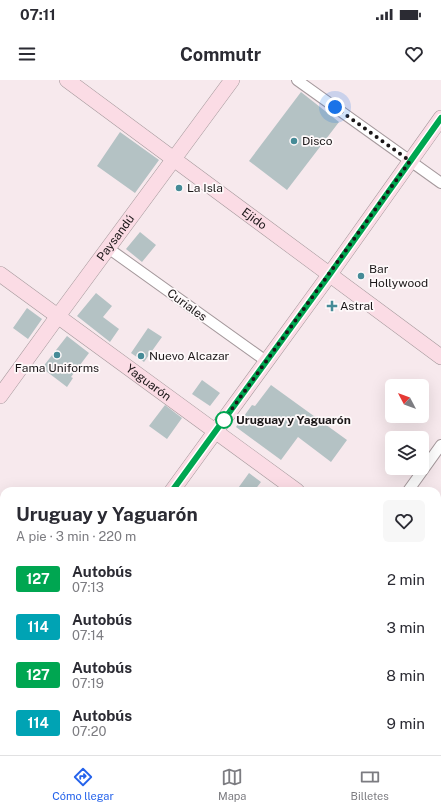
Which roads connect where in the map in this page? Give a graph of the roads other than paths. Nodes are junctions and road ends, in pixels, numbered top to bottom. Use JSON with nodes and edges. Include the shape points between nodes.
{"nodes":[{"id":1,"x":67,"y":80,"type":"edge"},
{"id":2,"x":232,"y":80,"type":"edge"},
{"id":3,"x":297,"y":80,"type":"edge"},
{"id":4,"x":441,"y":118,"type":"edge"},
{"id":5,"x":173,"y":159,"type":"junction"},
{"id":6,"x":410,"y":161,"type":"junction"},
{"id":7,"x":441,"y":183,"type":"edge"},
{"id":8,"x":108,"y":248,"type":"junction"},
{"id":9,"x":0,"y":274,"type":"edge"},
{"id":10,"x":330,"y":274,"type":"junction"},
{"id":11,"x":58,"y":316,"type":"junction"},
{"id":12,"x":441,"y":357,"type":"edge"},
{"id":13,"x":266,"y":361,"type":"junction"},
{"id":14,"x":0,"y":396,"type":"edge"},
{"id":15,"x":215,"y":432,"type":"junction"},
{"id":16,"x":441,"y":445,"type":"edge"},
{"id":17,"x":175,"y":487,"type":"edge"},
{"id":18,"x":291,"y":487,"type":"edge"},
{"id":19,"x":411,"y":487,"type":"edge"}],
"edges":[{"from":1,"to":5,"type":"street","name":"Ejido"},
{"from":2,"to":5,"type":"street","name":"Paysandú"},
{"from":3,"to":6,"type":"street"},
{"from":4,"to":6,"type":"street"},
{"from":5,"to":8,"type":"street","name":"Paysandú"},
{"from":5,"to":10,"type":"street","name":"Ejido"},
{"from":6,"to":7,"type":"street"},
{"from":6,"to":10,"type":"street"},
{"from":8,"to":11,"type":"street","name":"Paysandú"},
{"from":8,"to":13,"type":"street","name":"Curiales"},
{"from":9,"to":11,"type":"street","name":"Yaguarón"},
{"from":10,"to":12,"type":"street","name":"Ejido"},
{"from":10,"to":13,"type":"street"},
{"from":11,"to":14,"type":"street","name":"Paysandú"},
{"from":11,"to":15,"type":"street","name":"Yaguarón"},
{"from":13,"to":15,"type":"street"},
{"from":15,"to":17,"type":"street"},
{"from":15,"to":18,"type":"street","name":"Yaguarón"},
{"from":16,"to":19,"type":"street"}]}
